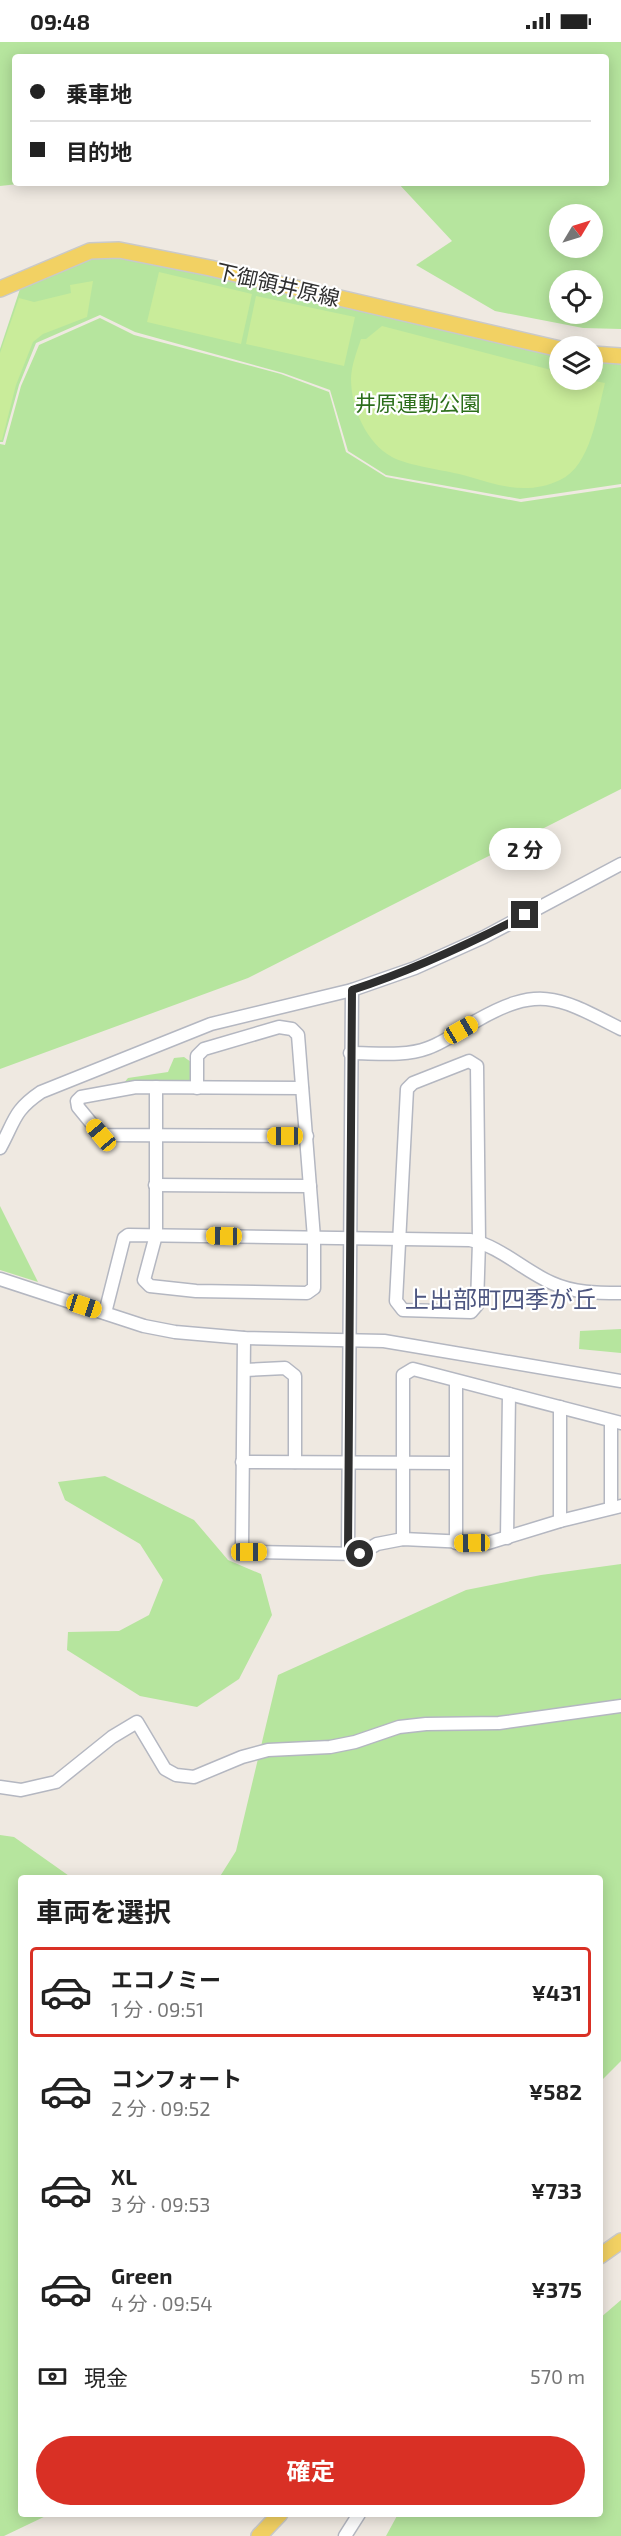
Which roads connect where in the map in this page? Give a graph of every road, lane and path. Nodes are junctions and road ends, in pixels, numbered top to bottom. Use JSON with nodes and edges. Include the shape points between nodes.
{"nodes":[{"id":1,"x":0,"y":289,"type":"edge"},
{"id":2,"x":549,"y":346,"type":"edge"},
{"id":3,"x":603,"y":355,"type":"edge"},
{"id":4,"x":621,"y":356,"type":"edge"},
{"id":5,"x":621,"y":864,"type":"edge"},
{"id":6,"x":352,"y":990,"type":"junction"},
{"id":7,"x":621,"y":1029,"type":"edge"},
{"id":8,"x":351,"y":1053,"type":"junction"},
{"id":9,"x":156,"y":1087,"type":"junction"},
{"id":10,"x":197,"y":1088,"type":"junction"},
{"id":11,"x":302,"y":1088,"type":"junction"},
{"id":12,"x":155,"y":1135,"type":"junction"},
{"id":13,"x":307,"y":1136,"type":"junction"},
{"id":14,"x":0,"y":1148,"type":"edge"},
{"id":15,"x":154,"y":1185,"type":"junction"},
{"id":16,"x":310,"y":1186,"type":"junction"},
{"id":17,"x":156,"y":1235,"type":"junction"},
{"id":18,"x":314,"y":1238,"type":"junction"},
{"id":19,"x":351,"y":1238,"type":"junction"},
{"id":20,"x":400,"y":1238,"type":"junction"},
{"id":21,"x":479,"y":1242,"type":"junction"},
{"id":22,"x":0,"y":1279,"type":"edge"},
{"id":23,"x":621,"y":1293,"type":"edge"},
{"id":24,"x":105,"y":1313,"type":"junction"},
{"id":25,"x":244,"y":1338,"type":"junction"},
{"id":26,"x":348,"y":1339,"type":"junction"},
{"id":27,"x":246,"y":1370,"type":"junction"},
{"id":28,"x":456,"y":1381,"type":"junction"},
{"id":29,"x":621,"y":1381,"type":"edge"},
{"id":30,"x":509,"y":1394,"type":"junction"},
{"id":31,"x":560,"y":1407,"type":"junction"},
{"id":32,"x":616,"y":1422,"type":"edge"},
{"id":33,"x":242,"y":1462,"type":"junction"},
{"id":34,"x":295,"y":1462,"type":"junction"},
{"id":35,"x":348,"y":1462,"type":"junction"},
{"id":36,"x":404,"y":1462,"type":"junction"},
{"id":37,"x":454,"y":1463,"type":"junction"},
{"id":38,"x":616,"y":1507,"type":"edge"},
{"id":39,"x":560,"y":1521,"type":"junction"},
{"id":40,"x":507,"y":1538,"type":"junction"},
{"id":41,"x":403,"y":1539,"type":"junction"},
{"id":42,"x":456,"y":1543,"type":"junction"},
{"id":43,"x":348,"y":1552,"type":"junction"},
{"id":44,"x":621,"y":1706,"type":"edge"},
{"id":45,"x":0,"y":1787,"type":"edge"},
{"id":46,"x":621,"y":2241,"type":"edge"},
{"id":47,"x":603,"y":2254,"type":"edge"},
{"id":48,"x":277,"y":2517,"type":"edge"},
{"id":49,"x":357,"y":2517,"type":"edge"},
{"id":50,"x":259,"y":2536,"type":"edge"},
{"id":51,"x":345,"y":2536,"type":"edge"}],
"edges":[{"from":1,"to":2,"type":"main road","name":"下御領井原線","via":[[90,250],[119,250]]},
{"from":3,"to":4,"type":"main road"},
{"from":5,"to":6,"type":"street","via":[[484,937],[415,968]]},
{"from":6,"to":8,"type":"street"},
{"from":6,"to":14,"type":"street","via":[[211,1024],[41,1092],[15,1116]]},
{"from":7,"to":8,"type":"street","via":[[575,1006],[532,998],[501,1007],[428,1048],[401,1054]]},
{"from":8,"to":19,"type":"street"},
{"from":9,"to":10,"type":"street"},
{"from":9,"to":12,"type":"street"},
{"from":9,"to":12,"type":"street","via":[[122,1089],[77,1101],[101,1135]]},
{"from":10,"to":11,"type":"street"},
{"from":10,"to":11,"type":"street","via":[[197,1056],[204,1049],[279,1028],[292,1029],[298,1035]]},
{"from":11,"to":13,"type":"street"},
{"from":12,"to":13,"type":"street"},
{"from":12,"to":15,"type":"street"},
{"from":13,"to":16,"type":"street"},
{"from":15,"to":16,"type":"street"},
{"from":15,"to":17,"type":"street"},
{"from":16,"to":18,"type":"street"},
{"from":17,"to":18,"type":"street"},
{"from":17,"to":18,"type":"street","via":[[144,1280],[150,1286],[196,1291],[307,1293],[314,1288]]},
{"from":17,"to":24,"type":"street","via":[[124,1238]]},
{"from":18,"to":19,"type":"street"},
{"from":19,"to":20,"type":"street"},
{"from":19,"to":26,"type":"street"},
{"from":20,"to":21,"type":"street"},
{"from":20,"to":21,"type":"street","via":[[396,1301],[403,1310],[471,1312],[477,1305]]},
{"from":20,"to":21,"type":"street","via":[[407,1089],[469,1061],[477,1066]]},
{"from":21,"to":23,"type":"street","via":[[552,1283],[588,1293]]},
{"from":22,"to":24,"type":"street"},
{"from":24,"to":25,"type":"street","via":[[175,1332]]},
{"from":25,"to":26,"type":"street"},
{"from":25,"to":27,"type":"street"},
{"from":26,"to":29,"type":"street","via":[[412,1344]]},
{"from":26,"to":35,"type":"street"},
{"from":27,"to":33,"type":"street"},
{"from":27,"to":34,"type":"street","via":[[285,1368],[295,1376]]},
{"from":28,"to":30,"type":"street"},
{"from":28,"to":36,"type":"street","via":[[413,1369],[403,1375]]},
{"from":28,"to":37,"type":"street"},
{"from":30,"to":31,"type":"street"},
{"from":30,"to":40,"type":"street"},
{"from":31,"to":32,"type":"street"},
{"from":31,"to":39,"type":"street"},
{"from":32,"to":38,"type":"street"},
{"from":33,"to":34,"type":"street"},
{"from":33,"to":43,"type":"street","via":[[242,1546],[249,1552]]},
{"from":34,"to":35,"type":"street"},
{"from":35,"to":36,"type":"street"},
{"from":35,"to":43,"type":"street"},
{"from":36,"to":37,"type":"street"},
{"from":36,"to":41,"type":"street"},
{"from":37,"to":42,"type":"street"},
{"from":38,"to":39,"type":"street"},
{"from":39,"to":40,"type":"street"},
{"from":40,"to":42,"type":"street","via":[[488,1543]]},
{"from":41,"to":42,"type":"street"},
{"from":41,"to":43,"type":"street","via":[[377,1544],[360,1554]]},
{"from":44,"to":45,"type":"street","via":[[499,1723],[399,1727],[330,1747],[268,1750],[242,1756],[194,1777],[165,1769],[137,1722],[56,1782],[21,1790]]},
{"from":46,"to":47,"type":"main road"},
{"from":48,"to":50,"type":"main road"},
{"from":49,"to":51,"type":"street"}]}
